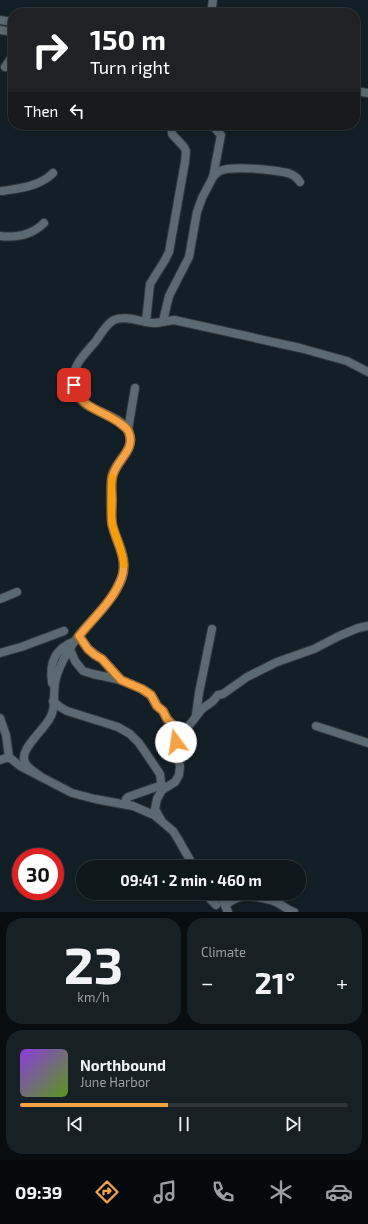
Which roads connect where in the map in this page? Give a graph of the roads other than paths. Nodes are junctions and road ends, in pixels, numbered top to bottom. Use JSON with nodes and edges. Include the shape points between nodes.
{"nodes":[{"id":1,"x":8,"y":62,"type":"edge"},
{"id":2,"x":5,"y":67,"type":"dead end"},
{"id":3,"x":172,"y":130,"type":"edge"},
{"id":4,"x":216,"y":130,"type":"edge"},
{"id":5,"x":53,"y":173,"type":"dead end"},
{"id":6,"x":213,"y":177,"type":"junction"},
{"id":7,"x":300,"y":182,"type":"dead end"},
{"id":8,"x":2,"y":191,"type":"dead end"},
{"id":9,"x":44,"y":223,"type":"dead end"},
{"id":10,"x":0,"y":236,"type":"edge"},
{"id":11,"x":163,"y":321,"type":"junction"},
{"id":12,"x":146,"y":322,"type":"junction"},
{"id":13,"x":368,"y":372,"type":"edge"},
{"id":14,"x":135,"y":388,"type":"dead end"},
{"id":15,"x":128,"y":430,"type":"junction"},
{"id":16,"x":17,"y":592,"type":"dead end"},
{"id":17,"x":0,"y":599,"type":"edge"},
{"id":18,"x":368,"y":626,"type":"edge"},
{"id":19,"x":212,"y":629,"type":"dead end"},
{"id":20,"x":64,"y":631,"type":"dead end"},
{"id":21,"x":75,"y":642,"type":"junction"},
{"id":22,"x":0,"y":653,"type":"edge"},
{"id":23,"x":121,"y":680,"type":"junction"},
{"id":24,"x":54,"y":697,"type":"junction"},
{"id":25,"x":196,"y":716,"type":"junction"},
{"id":26,"x":0,"y":718,"type":"edge"},
{"id":27,"x":316,"y":726,"type":"dead end"},
{"id":28,"x":176,"y":742,"type":"junction"},
{"id":29,"x":368,"y":743,"type":"edge"},
{"id":30,"x":9,"y":756,"type":"junction"},
{"id":31,"x":0,"y":760,"type":"edge"},
{"id":32,"x":20,"y":762,"type":"junction"},
{"id":33,"x":162,"y":788,"type":"junction"},
{"id":34,"x":127,"y":805,"type":"junction"},
{"id":35,"x":161,"y":820,"type":"junction"},
{"id":36,"x":190,"y":860,"type":"edge"},
{"id":37,"x":211,"y":900,"type":"edge"},
{"id":38,"x":216,"y":905,"type":"dead end"},
{"id":39,"x":227,"y":908,"type":"edge"},
{"id":40,"x":294,"y":912,"type":"edge"}],
"edges":[{"from":1,"to":2,"type":"street"},
{"from":3,"to":12,"type":"street","via":[[186,151],[185,162],[169,252],[150,284]]},
{"from":4,"to":6,"type":"street","via":[[221,135]]},
{"from":5,"to":8,"type":"street","via":[[39,183]]},
{"from":6,"to":7,"type":"street","via":[[219,171],[232,168],[251,169],[289,173]]},
{"from":6,"to":11,"type":"street","via":[[197,212],[190,257],[169,296]]},
{"from":9,"to":10,"type":"street","via":[[39,229],[20,236]]},
{"from":11,"to":12,"type":"street"},
{"from":11,"to":13,"type":"street","via":[[174,320],[274,341],[347,361]]},
{"from":12,"to":15,"type":"street","via":[[114,320],[85,352],[74,372],[76,394],[82,402],[113,417]]},
{"from":14,"to":15,"type":"street"},
{"from":15,"to":21,"type":"street","via":[[131,442],[112,479],[112,525],[123,557],[122,578],[113,595]]},
{"from":16,"to":17,"type":"street"},
{"from":18,"to":25,"type":"street","via":[[276,662],[218,695]]},
{"from":19,"to":25,"type":"street"},
{"from":20,"to":22,"type":"street"},
{"from":21,"to":23,"type":"street","via":[[102,659]]},
{"from":21,"to":23,"type":"street","via":[[75,661],[83,670]]},
{"from":21,"to":24,"type":"street","via":[[61,648],[54,659]]},
{"from":23,"to":28,"type":"street","via":[[151,695],[171,723]]},
{"from":24,"to":32,"type":"street","via":[[52,716],[25,750]]},
{"from":24,"to":33,"type":"street","via":[[60,707],[67,711],[118,727],[130,734],[156,767]]},
{"from":25,"to":28,"type":"street"},
{"from":26,"to":30,"type":"street"},
{"from":27,"to":29,"type":"street"},
{"from":28,"to":33,"type":"street","via":[[179,775],[175,782]]},
{"from":30,"to":31,"type":"street"},
{"from":30,"to":32,"type":"street"},
{"from":32,"to":34,"type":"street","via":[[20,766],[72,793]]},
{"from":33,"to":34,"type":"street","via":[[128,797]]},
{"from":33,"to":35,"type":"street","via":[[155,809]]},
{"from":34,"to":35,"type":"street","via":[[141,808]]},
{"from":35,"to":36,"type":"street","via":[[178,839]]},
{"from":37,"to":38,"type":"street"},
{"from":39,"to":40,"type":"street","via":[[232,899],[254,896],[277,902],[286,910]]}]}
